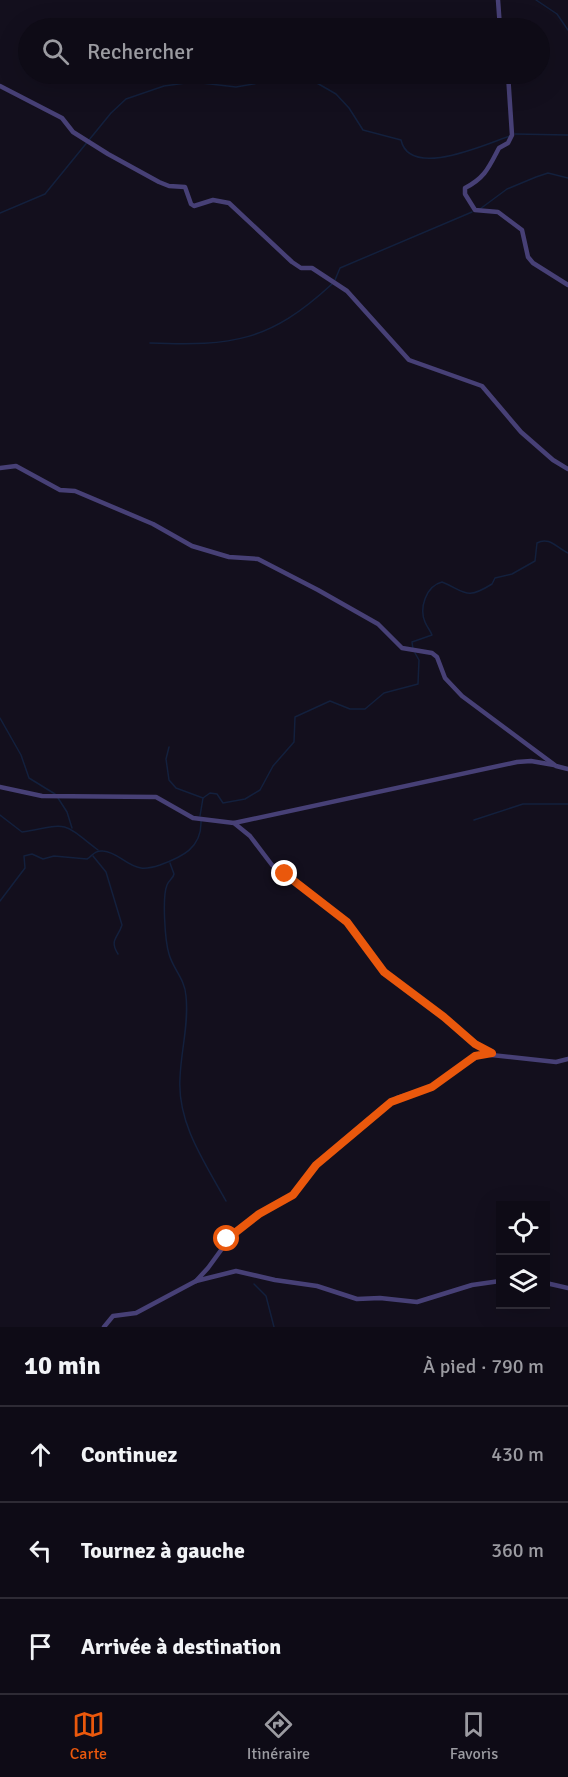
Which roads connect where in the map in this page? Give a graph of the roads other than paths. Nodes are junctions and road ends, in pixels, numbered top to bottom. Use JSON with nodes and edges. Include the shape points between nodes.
{"nodes":[{"id":1,"x":498,"y":0,"type":"edge"},
{"id":2,"x":499,"y":18,"type":"edge"},
{"id":3,"x":509,"y":84,"type":"edge"},
{"id":4,"x":0,"y":86,"type":"edge"},
{"id":5,"x":568,"y":285,"type":"edge"},
{"id":6,"x":0,"y":468,"type":"edge"},
{"id":7,"x":568,"y":469,"type":"edge"},
{"id":8,"x":556,"y":766,"type":"junction"},
{"id":9,"x":568,"y":770,"type":"edge"},
{"id":10,"x":0,"y":787,"type":"edge"},
{"id":11,"x":234,"y":823,"type":"junction"},
{"id":12,"x":492,"y":1053,"type":"junction"},
{"id":13,"x":568,"y":1059,"type":"edge"},
{"id":14,"x":196,"y":1281,"type":"junction"},
{"id":15,"x":496,"y":1282,"type":"edge"},
{"id":16,"x":568,"y":1283,"type":"edge"},
{"id":17,"x":550,"y":1284,"type":"edge"},
{"id":18,"x":554,"y":1285,"type":"junction"},
{"id":19,"x":568,"y":1288,"type":"edge"},
{"id":20,"x":104,"y":1327,"type":"edge"}],
"edges":[{"from":1,"to":2,"type":"street"},
{"from":3,"to":5,"type":"street","via":[[512,135],[499,148],[488,171],[465,188],[465,194],[475,210],[498,212],[522,230],[528,257]]},
{"from":4,"to":7,"type":"street","via":[[62,118],[73,132],[159,182],[185,187],[191,204],[213,200],[229,203],[292,262],[301,268],[312,268],[347,291],[409,360],[482,386],[521,432]]},
{"from":6,"to":8,"type":"street","via":[[15,466],[60,490],[75,491],[153,524],[192,546],[229,557],[258,559],[318,590],[378,624],[402,648],[432,653],[445,678],[462,696]]},
{"from":8,"to":9,"type":"street"},
{"from":8,"to":11,"type":"street","via":[[517,762]]},
{"from":10,"to":11,"type":"street","via":[[42,796],[156,797],[194,818]]},
{"from":11,"to":12,"type":"street","via":[[250,836],[272,865],[347,922],[384,972]]},
{"from":12,"to":13,"type":"street","via":[[556,1062]]},
{"from":12,"to":14,"type":"street","via":[[475,1056],[432,1087],[391,1102],[316,1165],[293,1195],[231,1235]]},
{"from":14,"to":15,"type":"street","via":[[236,1271],[317,1286],[357,1299],[417,1302]]},
{"from":14,"to":20,"type":"street","via":[[136,1313],[113,1316]]},
{"from":16,"to":18,"type":"street"},
{"from":17,"to":18,"type":"street"},
{"from":18,"to":19,"type":"street"}]}
